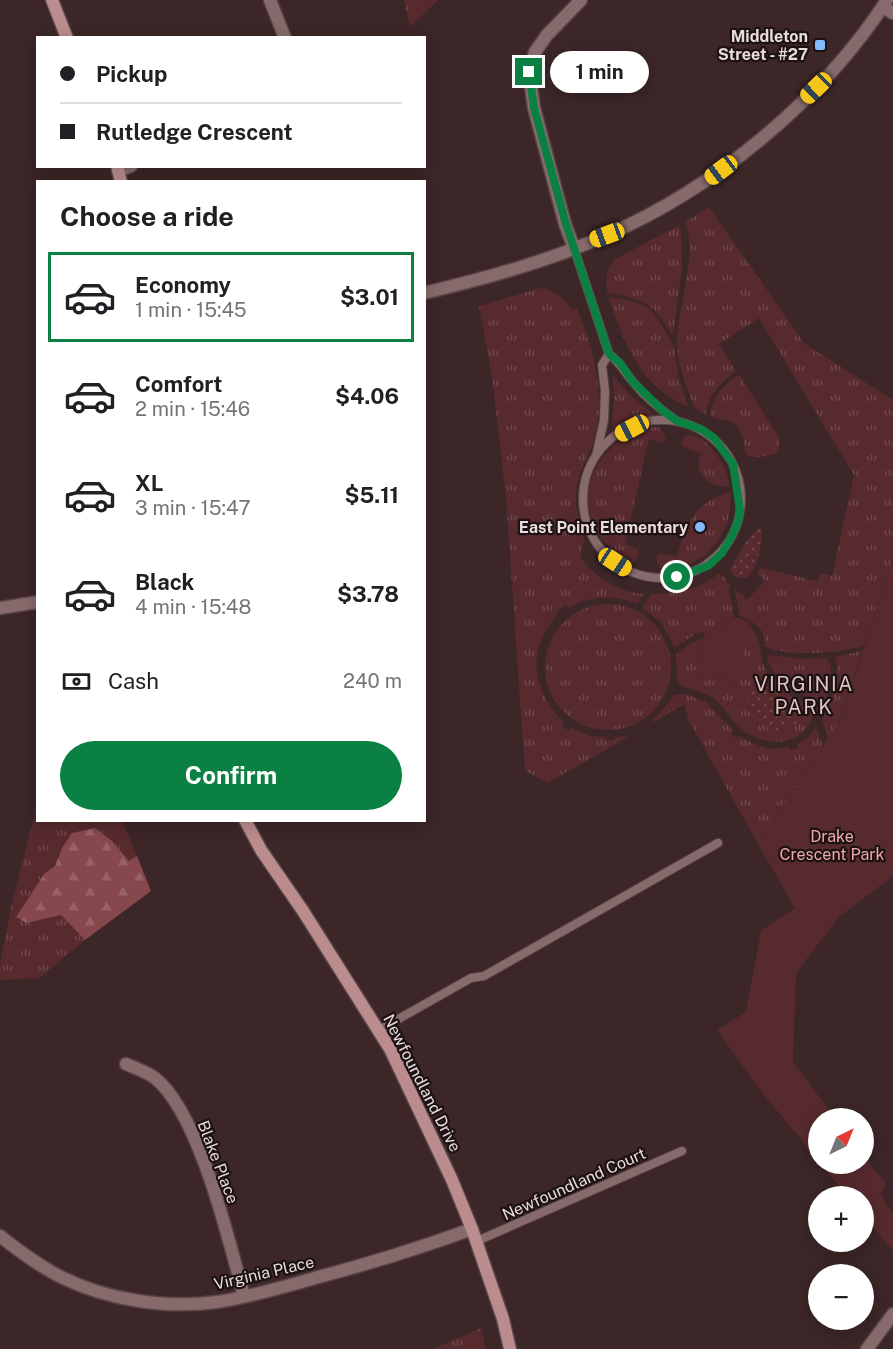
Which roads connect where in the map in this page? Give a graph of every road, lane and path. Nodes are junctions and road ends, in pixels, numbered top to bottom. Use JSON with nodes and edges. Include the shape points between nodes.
{"nodes":[{"id":1,"x":52,"y":0,"type":"edge"},
{"id":2,"x":270,"y":0,"type":"edge"},
{"id":3,"x":581,"y":0,"type":"edge"},
{"id":4,"x":888,"y":7,"type":"edge"},
{"id":5,"x":66,"y":36,"type":"edge"},
{"id":6,"x":284,"y":36,"type":"edge"},
{"id":7,"x":574,"y":248,"type":"junction"},
{"id":8,"x":426,"y":292,"type":"edge"},
{"id":9,"x":609,"y":354,"type":"junction"},
{"id":10,"x":677,"y":421,"type":"junction"},
{"id":11,"x":597,"y":453,"type":"junction"},
{"id":12,"x":36,"y":602,"type":"edge"},
{"id":13,"x":0,"y":608,"type":"edge"},
{"id":14,"x":245,"y":822,"type":"edge"},
{"id":15,"x":718,"y":843,"type":"dead end"},
{"id":16,"x":379,"y":1030,"type":"junction"},
{"id":17,"x":126,"y":1064,"type":"dead end"},
{"id":18,"x":682,"y":1151,"type":"dead end"},
{"id":19,"x":474,"y":1235,"type":"junction"},
{"id":20,"x":0,"y":1236,"type":"edge"},
{"id":21,"x":244,"y":1296,"type":"junction"},
{"id":22,"x":893,"y":1314,"type":"edge"},
{"id":23,"x":510,"y":1349,"type":"edge"},
{"id":24,"x":867,"y":1349,"type":"edge"}],
"edges":[{"from":1,"to":5,"type":"street"},
{"from":2,"to":6,"type":"street"},
{"from":3,"to":7,"type":"street","via":[[547,35],[535,52],[529,72],[534,108]]},
{"from":4,"to":7,"type":"street","via":[[816,88],[737,158],[672,203]]},
{"from":7,"to":8,"type":"street"},
{"from":7,"to":9,"type":"lane"},
{"from":9,"to":10,"type":"lane","via":[[646,396]]},
{"from":9,"to":11,"type":"lane","via":[[602,365],[604,420]]},
{"from":10,"to":11,"type":"lane","via":[[632,428]]},
{"from":10,"to":11,"type":"lane","via":[[701,429],[725,451],[733,464],[740,510],[722,553],[694,573],[660,578],[626,568],[605,555],[590,536],[581,494],[586,472]]},
{"from":12,"to":13,"type":"street"},
{"from":14,"to":16,"type":"street","name":"Newfoundland Drive"},
{"from":15,"to":16,"type":"lane","via":[[484,976],[471,978]]},
{"from":16,"to":19,"type":"street","name":"Newfoundland Drive","via":[[420,1110]]},
{"from":17,"to":21,"type":"street","name":"Blake Place","via":[[155,1078],[178,1105],[204,1163]]},
{"from":18,"to":19,"type":"lane","name":"Newfoundland Court"},
{"from":19,"to":21,"type":"street","name":"Virginia Place"},
{"from":19,"to":23,"type":"street","name":"Newfoundland Drive"},
{"from":20,"to":21,"type":"street","name":"Virginia Place","via":[[60,1277],[94,1290],[142,1301],[182,1303]]},
{"from":22,"to":24,"type":"street"}]}
